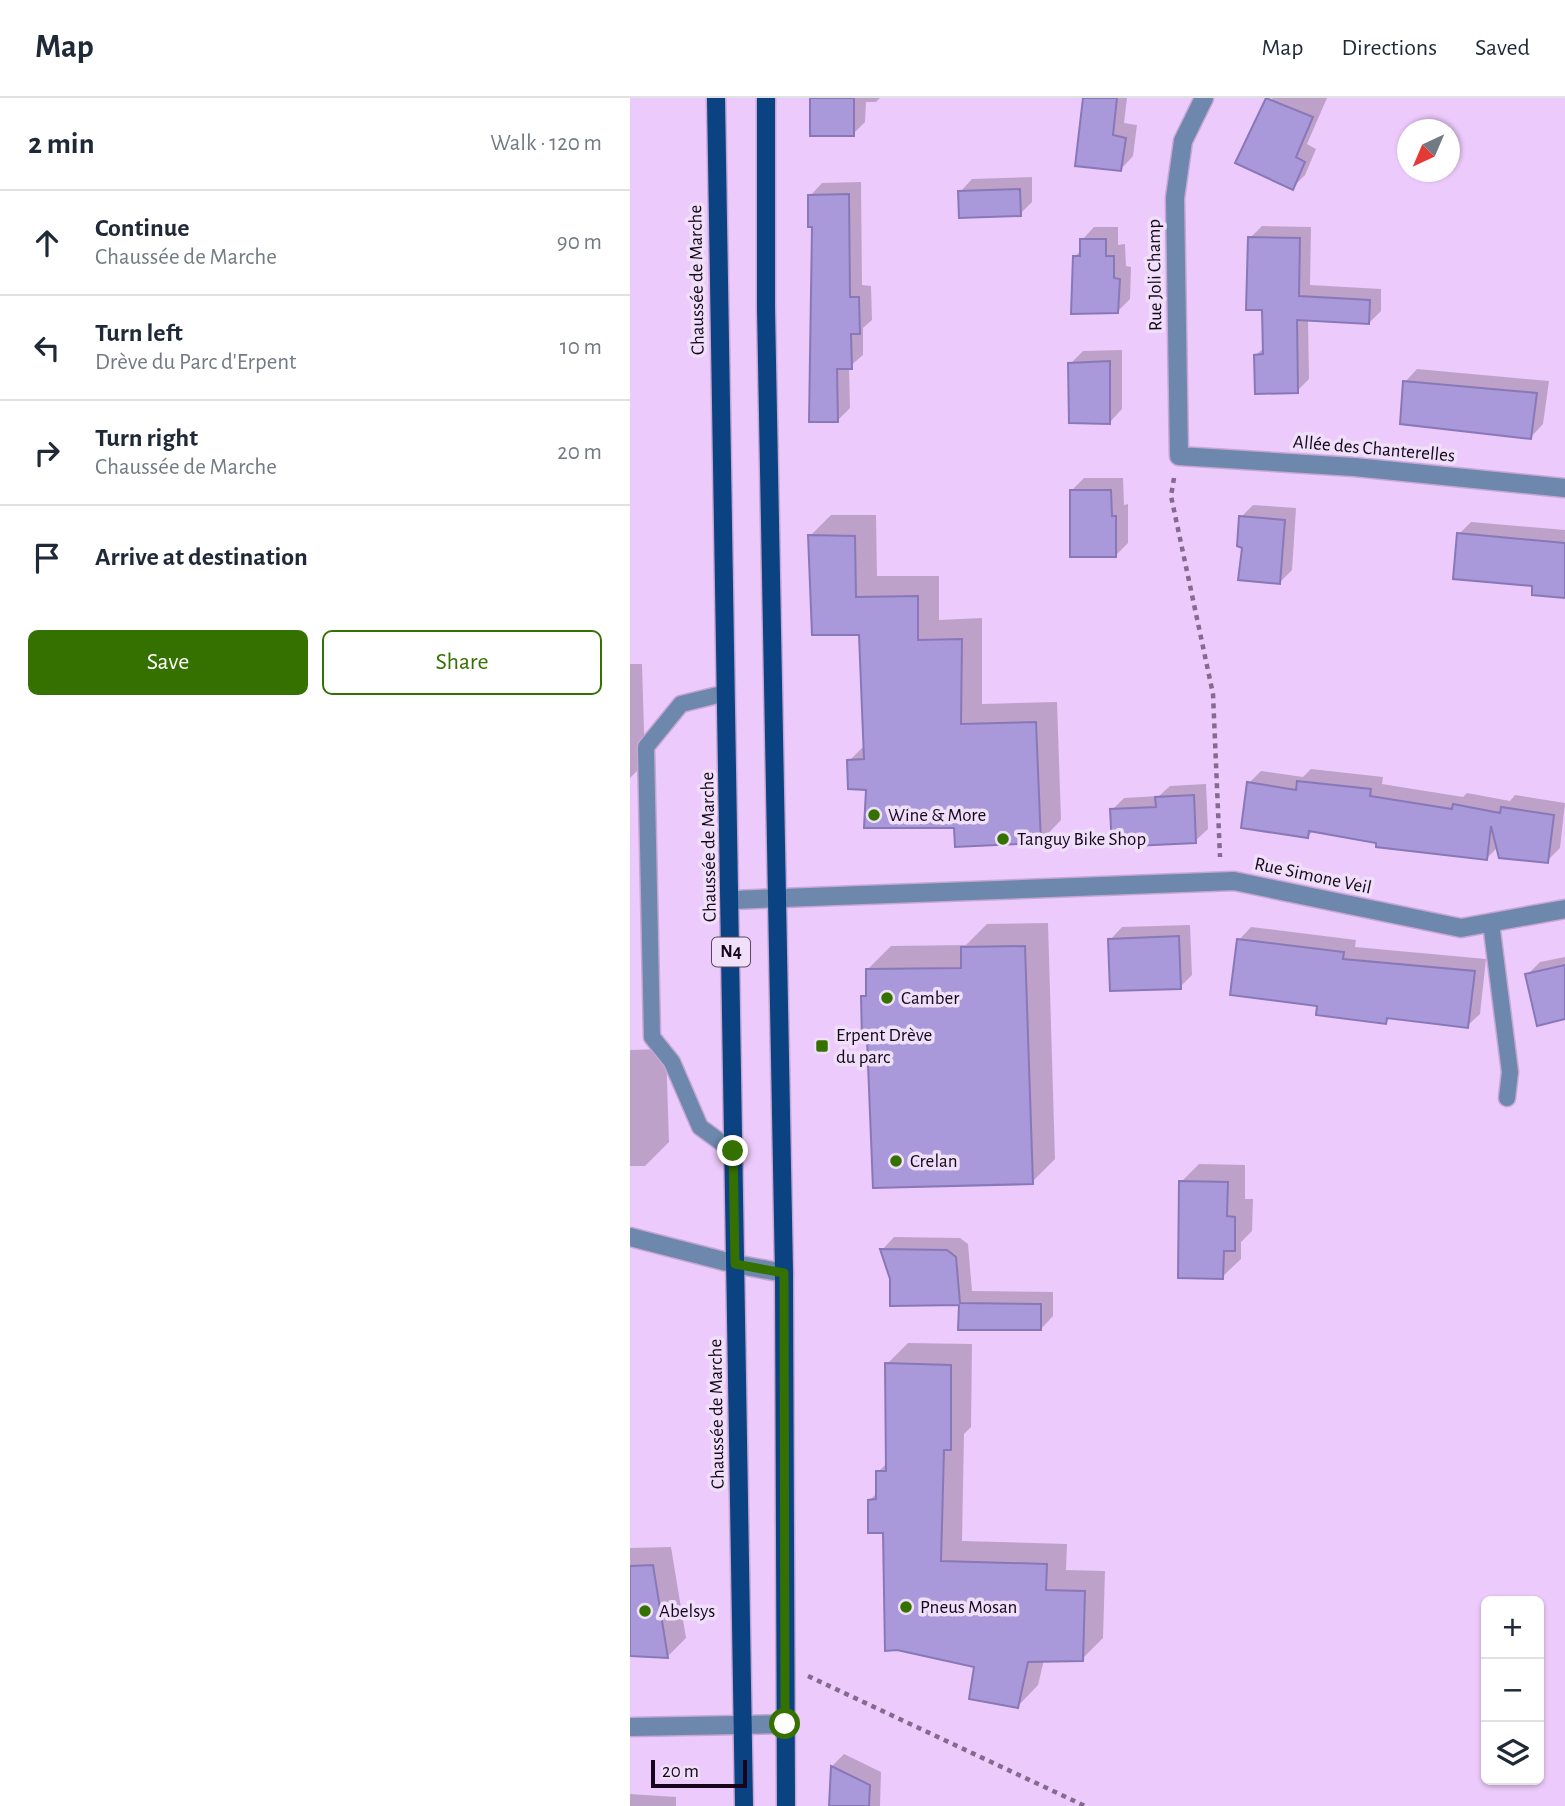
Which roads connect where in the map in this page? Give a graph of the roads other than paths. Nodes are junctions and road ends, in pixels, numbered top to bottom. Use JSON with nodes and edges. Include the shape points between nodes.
{"nodes":[{"id":1,"x":716,"y":98,"type":"edge"},
{"id":2,"x":766,"y":98,"type":"edge"},
{"id":3,"x":1204,"y":98,"type":"edge"},
{"id":4,"x":1179,"y":456,"type":"joint"},
{"id":5,"x":1565,"y":488,"type":"edge"},
{"id":6,"x":726,"y":693,"type":"junction"},
{"id":7,"x":779,"y":899,"type":"junction"},
{"id":8,"x":731,"y":900,"type":"junction"},
{"id":9,"x":1565,"y":909,"type":"edge"},
{"id":10,"x":1491,"y":923,"type":"junction"},
{"id":11,"x":1507,"y":1098,"type":"dead end"},
{"id":12,"x":733,"y":1151,"type":"junction"},
{"id":13,"x":630,"y":1237,"type":"edge"},
{"id":14,"x":735,"y":1264,"type":"junction"},
{"id":15,"x":784,"y":1273,"type":"junction"},
{"id":16,"x":744,"y":1724,"type":"junction"},
{"id":17,"x":785,"y":1724,"type":"junction"},
{"id":18,"x":630,"y":1727,"type":"edge"},
{"id":19,"x":744,"y":1806,"type":"edge"},
{"id":20,"x":786,"y":1806,"type":"edge"}],
"edges":[{"from":1,"to":6,"type":"main road","name":"Chaussée de Marche","number":"N4"},
{"from":2,"to":7,"type":"main road"},
{"from":3,"to":4,"type":"street","name":"Rue Joli Champ","via":[[1183,141],[1175,198]]},
{"from":4,"to":5,"type":"street","name":"Allée des Chanterelles"},
{"from":6,"to":8,"type":"main road","name":"Chaussée de Marche","number":"N4"},
{"from":6,"to":12,"type":"lane","via":[[681,705],[646,747],[652,1037],[672,1062],[700,1127]]},
{"from":7,"to":8,"type":"street","name":"Rue Simone Veil"},
{"from":7,"to":10,"type":"street","name":"Rue Simone Veil","via":[[1234,881],[1461,928]]},
{"from":7,"to":15,"type":"main road"},
{"from":8,"to":12,"type":"main road","name":"Chaussée de Marche","number":"N4"},
{"from":9,"to":10,"type":"street","name":"Rue Simone Veil"},
{"from":10,"to":11,"type":"lane","via":[[1510,1072]]},
{"from":12,"to":14,"type":"main road","name":"Chaussée de Marche","number":"N4"},
{"from":13,"to":14,"type":"street"},
{"from":14,"to":15,"type":"street"},
{"from":14,"to":16,"type":"main road","name":"Chaussée de Marche","number":"N4"},
{"from":15,"to":17,"type":"main road"},
{"from":16,"to":17,"type":"street"},
{"from":16,"to":18,"type":"street"},
{"from":16,"to":19,"type":"main road","name":"Chaussée de Marche","number":"N4"},
{"from":17,"to":20,"type":"main road"}]}
